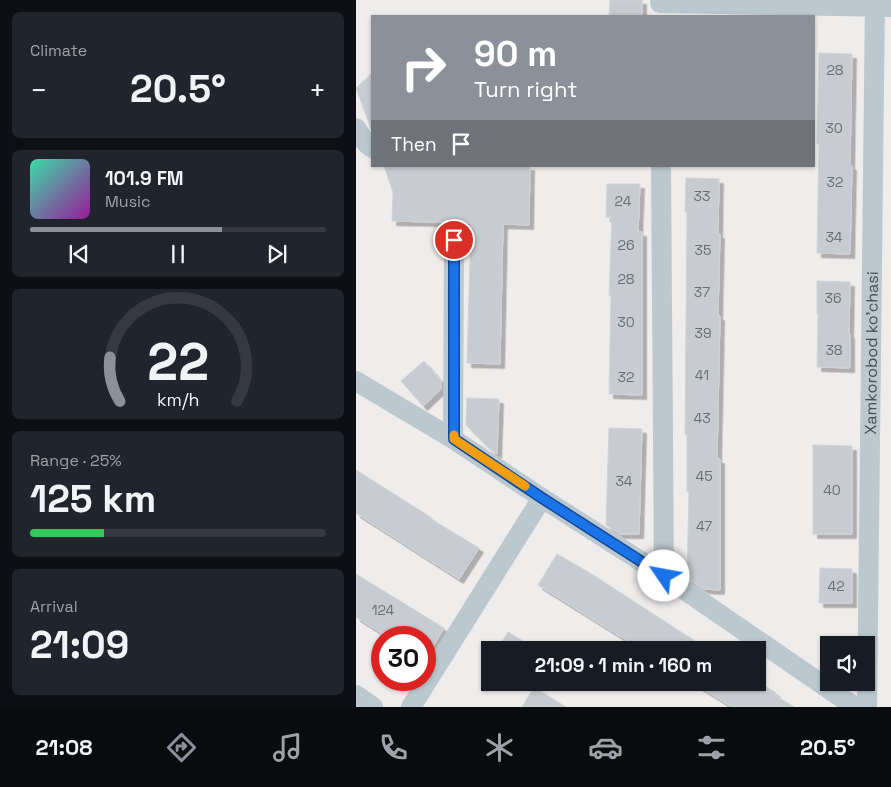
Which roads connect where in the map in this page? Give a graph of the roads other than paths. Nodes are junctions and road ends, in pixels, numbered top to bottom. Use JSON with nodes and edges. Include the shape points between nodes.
{"nodes":[{"id":1,"x":880,"y":4,"type":"edge"},
{"id":2,"x":660,"y":7,"type":"edge"},
{"id":3,"x":356,"y":128,"type":"edge"},
{"id":4,"x":371,"y":147,"type":"edge"},
{"id":5,"x":661,"y":167,"type":"edge"},
{"id":6,"x":454,"y":240,"type":"dead end"},
{"id":7,"x":356,"y":381,"type":"edge"},
{"id":8,"x":454,"y":439,"type":"junction"},
{"id":9,"x":542,"y":498,"type":"junction"},
{"id":10,"x":664,"y":576,"type":"junction"},
{"id":11,"x":356,"y":695,"type":"edge"},
{"id":12,"x":372,"y":707,"type":"edge"},
{"id":13,"x":411,"y":707,"type":"edge"},
{"id":14,"x":855,"y":707,"type":"edge"},
{"id":15,"x":867,"y":707,"type":"edge"}],
"edges":[{"from":1,"to":2,"type":"street"},
{"from":1,"to":15,"type":"street","name":"Xamkorobod ko'chasi"},
{"from":3,"to":4,"type":"street"},
{"from":5,"to":10,"type":"street"},
{"from":6,"to":8,"type":"street"},
{"from":7,"to":8,"type":"street"},
{"from":8,"to":9,"type":"street"},
{"from":9,"to":10,"type":"street"},
{"from":9,"to":13,"type":"street"},
{"from":10,"to":14,"type":"street"},
{"from":11,"to":12,"type":"street"}]}
